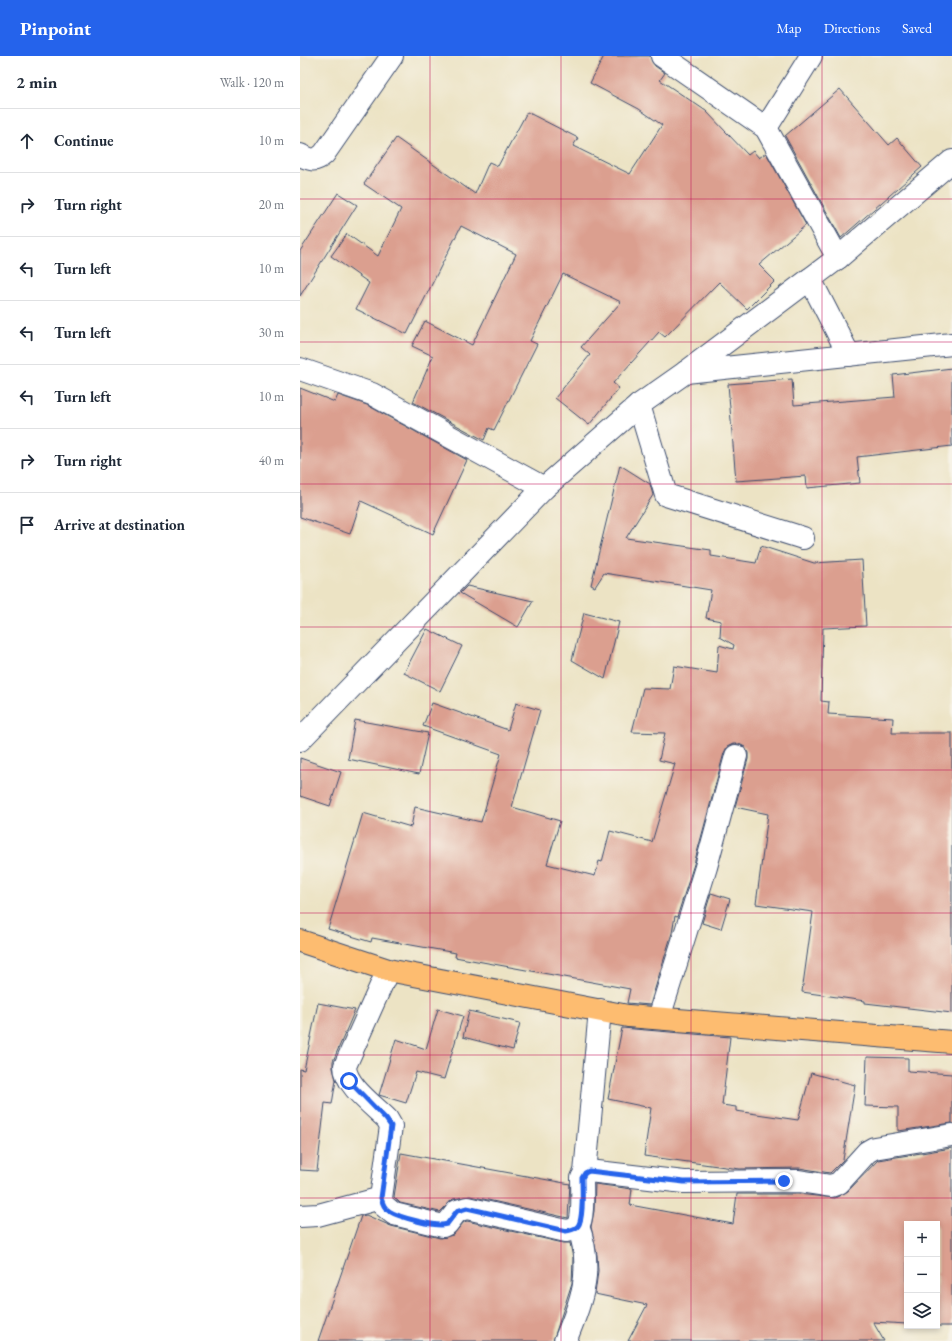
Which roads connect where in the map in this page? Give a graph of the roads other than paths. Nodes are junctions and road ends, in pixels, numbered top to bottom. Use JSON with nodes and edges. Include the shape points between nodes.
{"nodes":[{"id":1,"x":392,"y":56,"type":"edge"},
{"id":2,"x":662,"y":56,"type":"edge"},
{"id":3,"x":810,"y":56,"type":"edge"},
{"id":4,"x":766,"y":128,"type":"junction"},
{"id":5,"x":300,"y":155,"type":"edge"},
{"id":6,"x":952,"y":160,"type":"edge"},
{"id":7,"x":838,"y":258,"type":"junction"},
{"id":8,"x":810,"y":279,"type":"junction"},
{"id":9,"x":952,"y":344,"type":"edge"},
{"id":10,"x":849,"y":355,"type":"junction"},
{"id":11,"x":300,"y":369,"type":"edge"},
{"id":12,"x":686,"y":372,"type":"junction"},
{"id":13,"x":639,"y":405,"type":"junction"},
{"id":14,"x":544,"y":488,"type":"junction"},
{"id":15,"x":803,"y":538,"type":"dead end"},
{"id":16,"x":300,"y":740,"type":"edge"},
{"id":17,"x":736,"y":756,"type":"dead end"},
{"id":18,"x":300,"y":941,"type":"edge"},
{"id":19,"x":388,"y":970,"type":"junction"},
{"id":20,"x":600,"y":1010,"type":"junction"},
{"id":21,"x":659,"y":1018,"type":"junction"},
{"id":22,"x":952,"y":1042,"type":"edge"},
{"id":23,"x":952,"y":1135,"type":"edge"},
{"id":24,"x":585,"y":1173,"type":"junction"},
{"id":25,"x":381,"y":1198,"type":"junction"},
{"id":26,"x":300,"y":1216,"type":"edge"},
{"id":27,"x":578,"y":1226,"type":"junction"},
{"id":28,"x":566,"y":1341,"type":"edge"}],
"edges":[{"from":1,"to":5,"type":"street","via":[[324,154],[317,160]]},
{"from":2,"to":4,"type":"street"},
{"from":3,"to":4,"type":"street"},
{"from":4,"to":7,"type":"street"},
{"from":6,"to":7,"type":"street"},
{"from":7,"to":8,"type":"street"},
{"from":8,"to":10,"type":"street"},
{"from":8,"to":12,"type":"street"},
{"from":9,"to":10,"type":"street"},
{"from":10,"to":12,"type":"street"},
{"from":11,"to":14,"type":"street","via":[[372,394]]},
{"from":12,"to":13,"type":"street"},
{"from":13,"to":14,"type":"street"},
{"from":13,"to":15,"type":"street","via":[[666,495]]},
{"from":14,"to":16,"type":"street"},
{"from":17,"to":21,"type":"street","via":[[706,868]]},
{"from":18,"to":19,"type":"main road"},
{"from":19,"to":20,"type":"main road"},
{"from":19,"to":25,"type":"street","via":[[344,1066],[349,1081],[391,1126]]},
{"from":20,"to":21,"type":"main road","via":[[628,1016]]},
{"from":20,"to":24,"type":"street"},
{"from":21,"to":22,"type":"main road"},
{"from":23,"to":24,"type":"street","via":[[874,1148],[867,1152],[839,1183],[831,1186],[799,1181],[684,1182],[596,1170]]},
{"from":24,"to":27,"type":"street","via":[[582,1178]]},
{"from":25,"to":26,"type":"street","via":[[318,1215]]},
{"from":25,"to":27,"type":"street","via":[[383,1205],[394,1214],[438,1225],[447,1224],[457,1211],[467,1208],[566,1231]]},
{"from":27,"to":28,"type":"street","via":[[584,1244],[585,1281],[581,1301]]}]}
